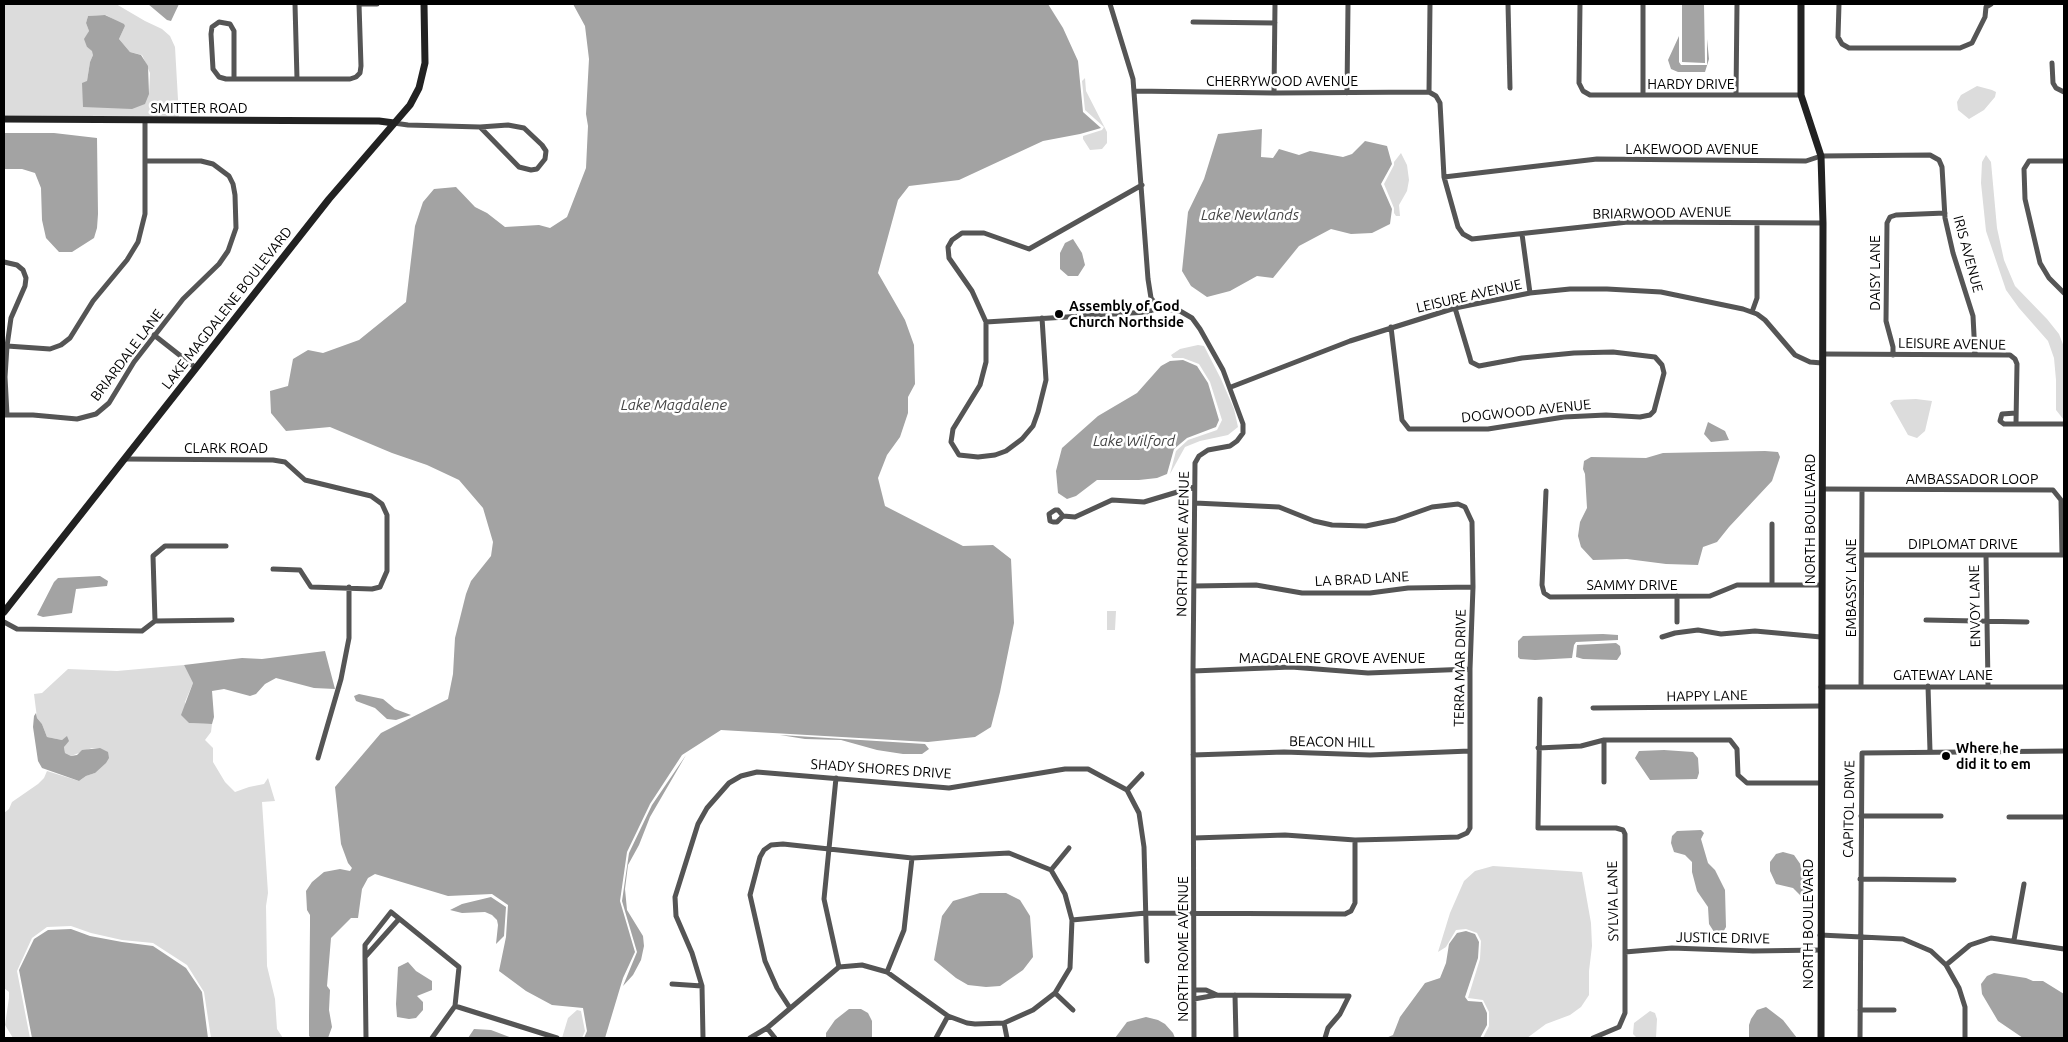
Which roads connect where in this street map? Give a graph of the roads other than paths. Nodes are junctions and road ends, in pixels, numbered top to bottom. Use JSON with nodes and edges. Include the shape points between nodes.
{"nodes":[{"id":1,"x":295,"y":4,"type":"edge"},
{"id":2,"x":359,"y":4,"type":"edge"},
{"id":3,"x":377,"y":4,"type":"edge"},
{"id":4,"x":424,"y":4,"type":"edge"},
{"id":5,"x":1110,"y":4,"type":"edge"},
{"id":6,"x":1275,"y":4,"type":"edge"},
{"id":7,"x":1348,"y":4,"type":"edge"},
{"id":8,"x":1430,"y":4,"type":"edge"},
{"id":9,"x":1508,"y":4,"type":"edge"},
{"id":10,"x":1580,"y":4,"type":"edge"},
{"id":11,"x":1643,"y":4,"type":"edge"},
{"id":12,"x":1737,"y":4,"type":"edge"},
{"id":13,"x":1802,"y":4,"type":"edge"},
{"id":14,"x":1838,"y":4,"type":"edge"},
{"id":15,"x":1986,"y":5,"type":"edge"},
{"id":16,"x":1193,"y":22,"type":"dead end"},
{"id":17,"x":1275,"y":23,"type":"junction"},
{"id":18,"x":2052,"y":63,"type":"dead end"},
{"id":19,"x":234,"y":79,"type":"junction"},
{"id":20,"x":297,"y":79,"type":"junction"},
{"id":21,"x":1510,"y":88,"type":"dead end"},
{"id":22,"x":1134,"y":91,"type":"junction"},
{"id":23,"x":1429,"y":92,"type":"junction"},
{"id":24,"x":2064,"y":92,"type":"edge"},
{"id":25,"x":1347,"y":93,"type":"junction"},
{"id":26,"x":1274,"y":94,"type":"junction"},
{"id":27,"x":1643,"y":95,"type":"junction"},
{"id":28,"x":1736,"y":95,"type":"junction"},
{"id":29,"x":1801,"y":95,"type":"junction"},
{"id":30,"x":4,"y":119,"type":"edge"},
{"id":31,"x":145,"y":120,"type":"junction"},
{"id":32,"x":394,"y":123,"type":"junction"},
{"id":33,"x":480,"y":126,"type":"junction"},
{"id":34,"x":1821,"y":156,"type":"junction"},
{"id":35,"x":1939,"y":160,"type":"joint"},
{"id":36,"x":145,"y":161,"type":"junction"},
{"id":37,"x":2064,"y":161,"type":"edge"},
{"id":38,"x":1444,"y":177,"type":"junction"},
{"id":39,"x":1142,"y":186,"type":"junction"},
{"id":40,"x":1944,"y":214,"type":"junction"},
{"id":41,"x":1757,"y":223,"type":"junction"},
{"id":42,"x":1823,"y":223,"type":"junction"},
{"id":43,"x":1522,"y":234,"type":"junction"},
{"id":44,"x":4,"y":262,"type":"edge"},
{"id":45,"x":1530,"y":293,"type":"junction"},
{"id":46,"x":2064,"y":293,"type":"edge"},
{"id":47,"x":1159,"y":308,"type":"junction"},
{"id":48,"x":1455,"y":308,"type":"junction"},
{"id":49,"x":1752,"y":312,"type":"junction"},
{"id":50,"x":1042,"y":318,"type":"junction"},
{"id":51,"x":986,"y":322,"type":"junction"},
{"id":52,"x":1391,"y":327,"type":"junction"},
{"id":53,"x":154,"y":335,"type":"junction"},
{"id":54,"x":7,"y":346,"type":"junction"},
{"id":55,"x":1823,"y":354,"type":"junction"},
{"id":56,"x":1893,"y":354,"type":"junction"},
{"id":57,"x":1975,"y":354,"type":"junction"},
{"id":58,"x":1822,"y":363,"type":"junction"},
{"id":59,"x":196,"y":368,"type":"junction"},
{"id":60,"x":1231,"y":387,"type":"junction"},
{"id":61,"x":2016,"y":413,"type":"junction"},
{"id":62,"x":5,"y":415,"type":"edge"},
{"id":63,"x":2016,"y":424,"type":"junction"},
{"id":64,"x":2064,"y":424,"type":"edge"},
{"id":65,"x":124,"y":459,"type":"junction"},
{"id":66,"x":1194,"y":487,"type":"junction"},
{"id":67,"x":1823,"y":489,"type":"junction"},
{"id":68,"x":1862,"y":490,"type":"junction"},
{"id":69,"x":1546,"y":491,"type":"dead end"},
{"id":70,"x":1195,"y":503,"type":"junction"},
{"id":71,"x":1063,"y":516,"type":"dead end"},
{"id":72,"x":1772,"y":524,"type":"dead end"},
{"id":73,"x":226,"y":546,"type":"dead end"},
{"id":74,"x":1862,"y":554,"type":"junction"},
{"id":75,"x":1986,"y":555,"type":"junction"},
{"id":76,"x":2063,"y":555,"type":"edge"},
{"id":77,"x":273,"y":569,"type":"dead end"},
{"id":78,"x":1772,"y":584,"type":"junction"},
{"id":79,"x":1822,"y":585,"type":"junction"},
{"id":80,"x":1194,"y":586,"type":"junction"},
{"id":81,"x":349,"y":588,"type":"junction"},
{"id":82,"x":1473,"y":588,"type":"junction"},
{"id":83,"x":1677,"y":596,"type":"junction"},
{"id":84,"x":4,"y":612,"type":"edge"},
{"id":85,"x":232,"y":620,"type":"dead end"},
{"id":86,"x":1926,"y":620,"type":"dead end"},
{"id":87,"x":155,"y":621,"type":"junction"},
{"id":88,"x":1986,"y":621,"type":"junction"},
{"id":89,"x":4,"y":622,"type":"edge"},
{"id":90,"x":1676,"y":622,"type":"dead end"},
{"id":91,"x":2027,"y":622,"type":"dead end"},
{"id":92,"x":1662,"y":637,"type":"dead end"},
{"id":93,"x":1821,"y":637,"type":"junction"},
{"id":94,"x":1470,"y":669,"type":"junction"},
{"id":95,"x":1193,"y":671,"type":"junction"},
{"id":96,"x":1928,"y":686,"type":"junction"},
{"id":97,"x":1988,"y":686,"type":"junction"},
{"id":98,"x":1821,"y":687,"type":"junction"},
{"id":99,"x":1862,"y":687,"type":"junction"},
{"id":100,"x":2064,"y":687,"type":"edge"},
{"id":101,"x":1540,"y":699,"type":"dead end"},
{"id":102,"x":1821,"y":706,"type":"junction"},
{"id":103,"x":1592,"y":708,"type":"dead end"},
{"id":104,"x":1604,"y":740,"type":"junction"},
{"id":105,"x":1538,"y":748,"type":"junction"},
{"id":106,"x":1470,"y":751,"type":"junction"},
{"id":107,"x":1930,"y":751,"type":"junction"},
{"id":108,"x":2064,"y":751,"type":"edge"},
{"id":109,"x":1193,"y":755,"type":"junction"},
{"id":110,"x":318,"y":758,"type":"dead end"},
{"id":111,"x":1142,"y":774,"type":"dead end"},
{"id":112,"x":836,"y":778,"type":"junction"},
{"id":113,"x":1604,"y":782,"type":"dead end"},
{"id":114,"x":1820,"y":784,"type":"junction"},
{"id":115,"x":1127,"y":790,"type":"junction"},
{"id":116,"x":1861,"y":816,"type":"junction"},
{"id":117,"x":1940,"y":816,"type":"dead end"},
{"id":118,"x":2008,"y":817,"type":"dead end"},
{"id":119,"x":2064,"y":817,"type":"edge"},
{"id":120,"x":1194,"y":838,"type":"junction"},
{"id":121,"x":1354,"y":840,"type":"junction"},
{"id":122,"x":828,"y":848,"type":"junction"},
{"id":123,"x":1070,"y":848,"type":"dead end"},
{"id":124,"x":912,"y":858,"type":"junction"},
{"id":125,"x":1051,"y":870,"type":"junction"},
{"id":126,"x":1860,"y":879,"type":"junction"},
{"id":127,"x":1954,"y":880,"type":"dead end"},
{"id":128,"x":2024,"y":884,"type":"dead end"},
{"id":129,"x":1146,"y":913,"type":"junction"},
{"id":130,"x":1193,"y":914,"type":"junction"},
{"id":131,"x":399,"y":918,"type":"junction"},
{"id":132,"x":1072,"y":920,"type":"junction"},
{"id":133,"x":1820,"y":935,"type":"junction"},
{"id":134,"x":1861,"y":936,"type":"junction"},
{"id":135,"x":2014,"y":940,"type":"junction"},
{"id":136,"x":2064,"y":949,"type":"edge"},
{"id":137,"x":1820,"y":950,"type":"junction"},
{"id":138,"x":1625,"y":952,"type":"junction"},
{"id":139,"x":365,"y":957,"type":"junction"},
{"id":140,"x":1147,"y":961,"type":"dead end"},
{"id":141,"x":1946,"y":965,"type":"junction"},
{"id":142,"x":839,"y":967,"type":"junction"},
{"id":143,"x":886,"y":972,"type":"junction"},
{"id":144,"x":672,"y":984,"type":"dead end"},
{"id":145,"x":702,"y":986,"type":"junction"},
{"id":146,"x":1194,"y":990,"type":"junction"},
{"id":147,"x":1055,"y":993,"type":"junction"},
{"id":148,"x":1217,"y":995,"type":"junction"},
{"id":149,"x":1235,"y":995,"type":"junction"},
{"id":150,"x":1194,"y":999,"type":"junction"},
{"id":151,"x":455,"y":1006,"type":"junction"},
{"id":152,"x":790,"y":1008,"type":"junction"},
{"id":153,"x":1073,"y":1010,"type":"dead end"},
{"id":154,"x":1860,"y":1010,"type":"junction"},
{"id":155,"x":1894,"y":1010,"type":"dead end"},
{"id":156,"x":948,"y":1016,"type":"junction"},
{"id":157,"x":1004,"y":1023,"type":"junction"},
{"id":158,"x":767,"y":1028,"type":"junction"},
{"id":159,"x":366,"y":1038,"type":"edge"},
{"id":160,"x":432,"y":1038,"type":"edge"},
{"id":161,"x":557,"y":1038,"type":"edge"},
{"id":162,"x":703,"y":1038,"type":"edge"},
{"id":163,"x":750,"y":1038,"type":"edge"},
{"id":164,"x":775,"y":1038,"type":"edge"},
{"id":165,"x":936,"y":1038,"type":"edge"},
{"id":166,"x":1007,"y":1038,"type":"edge"},
{"id":167,"x":1194,"y":1038,"type":"edge"},
{"id":168,"x":1236,"y":1038,"type":"edge"},
{"id":169,"x":1325,"y":1038,"type":"edge"},
{"id":170,"x":1593,"y":1038,"type":"edge"},
{"id":171,"x":1821,"y":1038,"type":"edge"},
{"id":172,"x":1860,"y":1038,"type":"edge"},
{"id":173,"x":1965,"y":1038,"type":"edge"}],
"edges":[{"from":1,"to":20,"type":"street"},
{"from":2,"to":3,"type":"street"},
{"from":2,"to":20,"type":"street","via":[[359,75],[350,79]]},
{"from":4,"to":32,"type":"street","name":"LAKE MAGDALENE BOULEVARD","via":[[424,72],[414,99]]},
{"from":5,"to":22,"type":"street","via":[[1131,70]]},
{"from":6,"to":17,"type":"street"},
{"from":7,"to":25,"type":"street"},
{"from":8,"to":23,"type":"street"},
{"from":9,"to":21,"type":"street"},
{"from":10,"to":27,"type":"street","name":"HARDY DRIVE","via":[[1579,84],[1583,91],[1590,95]]},
{"from":11,"to":27,"type":"street"},
{"from":12,"to":28,"type":"street"},
{"from":13,"to":29,"type":"street","name":"NORTH BOULEVARD"},
{"from":14,"to":15,"type":"street","via":[[1838,37],[1849,48],[1960,48],[1972,43],[1985,17]]},
{"from":16,"to":17,"type":"street"},
{"from":17,"to":26,"type":"street"},
{"from":18,"to":24,"type":"street","via":[[2053,83]]},
{"from":19,"to":19,"type":"street","via":[[234,31],[230,24],[219,22],[211,30],[212,69],[219,77]]},
{"from":19,"to":20,"type":"street"},
{"from":22,"to":26,"type":"street","name":"CHERRYWOOD AVENUE"},
{"from":22,"to":39,"type":"street"},
{"from":23,"to":25,"type":"street","name":"CHERRYWOOD AVENUE"},
{"from":23,"to":38,"type":"street","via":[[1440,103]]},
{"from":25,"to":26,"type":"street","name":"CHERRYWOOD AVENUE"},
{"from":27,"to":28,"type":"street","name":"HARDY DRIVE"},
{"from":28,"to":29,"type":"street","name":"HARDY DRIVE"},
{"from":29,"to":34,"type":"street","name":"NORTH BOULEVARD"},
{"from":30,"to":31,"type":"street","name":"SMITTER ROAD"},
{"from":31,"to":32,"type":"street","name":"SMITTER ROAD"},
{"from":31,"to":36,"type":"street"},
{"from":32,"to":33,"type":"street"},
{"from":32,"to":59,"type":"street","name":"LAKE MAGDALENE BOULEVARD","via":[[335,192]]},
{"from":33,"to":33,"type":"street","via":[[524,128],[542,144],[546,151],[545,159],[537,169],[519,167]]},
{"from":34,"to":35,"type":"street","name":"LAKEWOOD AVENUE","via":[[1930,155]]},
{"from":34,"to":38,"type":"street","name":"LAKEWOOD AVENUE","via":[[1806,161],[1597,159]]},
{"from":34,"to":42,"type":"street","name":"NORTH BOULEVARD"},
{"from":35,"to":40,"type":"street","name":"IRIS AVENUE"},
{"from":36,"to":53,"type":"street","name":"BRIARDALE LANE","via":[[202,161],[213,164],[229,176],[236,195],[236,228],[228,251]]},
{"from":36,"to":54,"type":"street","via":[[145,214],[138,242],[93,301],[70,338],[50,349]]},
{"from":37,"to":46,"type":"street","via":[[2029,161],[2024,169],[2024,199],[2040,263]]},
{"from":38,"to":43,"type":"street","name":"BRIARWOOD AVENUE","via":[[1458,227],[1463,234],[1472,239]]},
{"from":39,"to":47,"type":"street","via":[[1148,279],[1152,298]]},
{"from":39,"to":51,"type":"street","via":[[1029,249],[984,233],[962,233],[952,240],[948,247],[949,258],[972,291]]},
{"from":40,"to":56,"type":"street","name":"DAISY LANE","via":[[1896,215],[1887,223],[1886,321]]},
{"from":40,"to":57,"type":"street","name":"IRIS AVENUE","via":[[1973,316]]},
{"from":41,"to":42,"type":"street","name":"BRIARWOOD AVENUE"},
{"from":41,"to":43,"type":"street","name":"BRIARWOOD AVENUE","via":[[1614,222]]},
{"from":41,"to":49,"type":"street","via":[[1757,298]]},
{"from":42,"to":55,"type":"street","name":"NORTH BOULEVARD"},
{"from":43,"to":45,"type":"street"},
{"from":44,"to":54,"type":"street","via":[[17,265],[26,278],[11,318]]},
{"from":45,"to":48,"type":"street","name":"LEISURE AVENUE"},
{"from":45,"to":49,"type":"street","name":"LEISURE AVENUE","via":[[1642,290],[1696,298]]},
{"from":47,"to":50,"type":"street","via":[[1147,312]]},
{"from":47,"to":60,"type":"street","name":"NORTH ROME AVENUE","via":[[1180,311],[1192,318]]},
{"from":48,"to":52,"type":"street","name":"LEISURE AVENUE"},
{"from":48,"to":52,"type":"street","name":"DOGWOOD AVENUE","via":[[1475,365],[1558,354],[1630,353],[1655,357],[1662,365],[1663,378],[1654,411],[1646,417],[1577,416],[1488,429],[1414,430],[1402,420]]},
{"from":49,"to":58,"type":"street","name":"LEISURE AVENUE","via":[[1768,323],[1795,355]]},
{"from":50,"to":51,"type":"street"},
{"from":50,"to":51,"type":"street","via":[[1046,380],[1033,426],[1006,451],[995,456],[959,455],[951,442],[953,429],[980,385],[986,362]]},
{"from":52,"to":60,"type":"street","name":"LEISURE AVENUE"},
{"from":53,"to":59,"type":"street"},
{"from":53,"to":62,"type":"street","name":"BRIARDALE LANE","via":[[109,403],[96,414],[76,419]]},
{"from":54,"to":62,"type":"street"},
{"from":55,"to":56,"type":"street","name":"LEISURE AVENUE"},
{"from":55,"to":58,"type":"street","name":"NORTH BOULEVARD"},
{"from":56,"to":57,"type":"street","name":"LEISURE AVENUE"},
{"from":57,"to":61,"type":"street","name":"LEISURE AVENUE","via":[[2013,356],[2017,361]]},
{"from":58,"to":67,"type":"street","name":"NORTH BOULEVARD"},
{"from":59,"to":65,"type":"street","name":"LAKE MAGDALENE BOULEVARD"},
{"from":60,"to":66,"type":"street","name":"NORTH ROME AVENUE","via":[[1243,433],[1230,446],[1208,450],[1199,456],[1195,463]]},
{"from":61,"to":63,"type":"street","name":"LEISURE AVENUE"},
{"from":61,"to":63,"type":"street","via":[[2004,412],[2000,418],[2004,424]]},
{"from":63,"to":64,"type":"street"},
{"from":65,"to":81,"type":"street","name":"CLARK ROAD","via":[[274,460],[285,462],[305,480],[371,496],[382,504],[387,515],[387,571],[380,587]]},
{"from":65,"to":84,"type":"street","name":"LAKE MAGDALENE BOULEVARD"},
{"from":66,"to":70,"type":"street","name":"NORTH ROME AVENUE"},
{"from":66,"to":71,"type":"street","via":[[1144,502],[1112,500],[1075,516]]},
{"from":67,"to":68,"type":"street","name":"AMBASSADOR LOOP"},
{"from":67,"to":79,"type":"street","name":"NORTH BOULEVARD"},
{"from":68,"to":74,"type":"street","name":"EMBASSY LANE"},
{"from":68,"to":76,"type":"street","name":"AMBASSADOR LOOP","via":[[2053,490],[2061,500]]},
{"from":69,"to":83,"type":"street","name":"SAMMY DRIVE","via":[[1544,593],[1550,597]]},
{"from":70,"to":80,"type":"street","name":"NORTH ROME AVENUE"},
{"from":70,"to":82,"type":"street","name":"TERRA MAR DRIVE","via":[[1279,507],[1332,525],[1366,526],[1432,507],[1458,504],[1465,507],[1472,522]]},
{"from":72,"to":78,"type":"street"},
{"from":73,"to":87,"type":"street","via":[[165,546],[153,556]]},
{"from":74,"to":75,"type":"street","name":"DIPLOMAT DRIVE"},
{"from":74,"to":99,"type":"street","name":"EMBASSY LANE"},
{"from":75,"to":76,"type":"street","name":"DIPLOMAT DRIVE"},
{"from":75,"to":88,"type":"street","name":"ENVOY LANE"},
{"from":77,"to":81,"type":"street","name":"CLARK ROAD","via":[[300,570],[311,588]]},
{"from":78,"to":79,"type":"street","name":"SAMMY DRIVE"},
{"from":78,"to":83,"type":"street","name":"SAMMY DRIVE","via":[[1737,585],[1710,596]]},
{"from":79,"to":93,"type":"street","name":"NORTH BOULEVARD"},
{"from":80,"to":82,"type":"street","name":"LA BRAD LANE","via":[[1256,585],[1302,593]]},
{"from":80,"to":95,"type":"street","name":"NORTH ROME AVENUE"},
{"from":81,"to":110,"type":"street","via":[[349,638],[341,679]]},
{"from":82,"to":94,"type":"street","name":"TERRA MAR DRIVE"},
{"from":83,"to":90,"type":"street"},
{"from":85,"to":87,"type":"street"},
{"from":86,"to":88,"type":"street"},
{"from":87,"to":89,"type":"street","via":[[142,631],[17,629]]},
{"from":88,"to":91,"type":"street"},
{"from":88,"to":97,"type":"street","name":"ENVOY LANE"},
{"from":92,"to":93,"type":"street","via":[[1698,630],[1721,634],[1755,631]]},
{"from":93,"to":98,"type":"street","name":"NORTH BOULEVARD"},
{"from":94,"to":95,"type":"street","name":"MAGDALENE GROVE AVENUE","via":[[1368,673],[1291,667]]},
{"from":94,"to":106,"type":"street","name":"TERRA MAR DRIVE"},
{"from":95,"to":109,"type":"street","name":"NORTH ROME AVENUE"},
{"from":96,"to":97,"type":"street","name":"GATEWAY LANE"},
{"from":96,"to":99,"type":"street","name":"GATEWAY LANE"},
{"from":96,"to":107,"type":"street"},
{"from":97,"to":100,"type":"street","name":"GATEWAY LANE"},
{"from":98,"to":99,"type":"street","name":"GATEWAY LANE"},
{"from":98,"to":102,"type":"street","name":"NORTH BOULEVARD"},
{"from":101,"to":105,"type":"street"},
{"from":102,"to":103,"type":"street","name":"HAPPY LANE"},
{"from":102,"to":114,"type":"street","name":"NORTH BOULEVARD"},
{"from":104,"to":105,"type":"street","via":[[1581,746]]},
{"from":104,"to":113,"type":"street"},
{"from":104,"to":114,"type":"street","via":[[1730,740],[1737,748],[1738,775],[1748,783]]},
{"from":105,"to":138,"type":"street","name":"SYLVIA LANE","via":[[1538,828],[1621,828],[1624,832]]},
{"from":106,"to":109,"type":"street","name":"BEACON HILL","via":[[1370,755],[1284,752]]},
{"from":106,"to":121,"type":"street","name":"TERRA MAR DRIVE","via":[[1470,828],[1467,833]]},
{"from":107,"to":108,"type":"street","name":"CAPITOL DRIVE"},
{"from":107,"to":116,"type":"street","name":"CAPITOL DRIVE","via":[[1862,753]]},
{"from":109,"to":120,"type":"street","name":"NORTH ROME AVENUE"},
{"from":111,"to":115,"type":"street"},
{"from":112,"to":115,"type":"street","name":"SHADY SHORES DRIVE","via":[[949,788],[1065,769],[1088,769]]},
{"from":112,"to":122,"type":"street"},
{"from":112,"to":145,"type":"street","name":"SHADY SHORES DRIVE","via":[[750,773],[728,783],[707,808],[693,838],[674,902],[676,916]]},
{"from":114,"to":133,"type":"street","name":"NORTH BOULEVARD"},
{"from":115,"to":129,"type":"street","via":[[1139,813],[1144,847]]},
{"from":116,"to":117,"type":"street"},
{"from":116,"to":126,"type":"street","name":"CAPITOL DRIVE"},
{"from":118,"to":119,"type":"street"},
{"from":120,"to":121,"type":"street","name":"TERRA MAR DRIVE","via":[[1285,835]]},
{"from":120,"to":130,"type":"street","name":"NORTH ROME AVENUE"},
{"from":121,"to":130,"type":"street","via":[[1355,903],[1345,914]]},
{"from":122,"to":124,"type":"street"},
{"from":122,"to":142,"type":"street","via":[[825,904]]},
{"from":122,"to":152,"type":"street","via":[[771,845],[760,857],[750,890],[765,960]]},
{"from":123,"to":125,"type":"street"},
{"from":124,"to":125,"type":"street","via":[[1009,853]]},
{"from":124,"to":143,"type":"street","via":[[904,930]]},
{"from":125,"to":132,"type":"street","via":[[1065,894]]},
{"from":126,"to":127,"type":"street"},
{"from":126,"to":134,"type":"street","name":"CAPITOL DRIVE"},
{"from":128,"to":135,"type":"street"},
{"from":129,"to":130,"type":"street"},
{"from":129,"to":132,"type":"street"},
{"from":129,"to":140,"type":"street"},
{"from":130,"to":146,"type":"street","name":"NORTH ROME AVENUE"},
{"from":131,"to":139,"type":"street"},
{"from":131,"to":139,"type":"street","via":[[391,912],[365,945]]},
{"from":131,"to":151,"type":"street","via":[[459,967]]},
{"from":132,"to":147,"type":"street","via":[[1070,968]]},
{"from":133,"to":134,"type":"street"},
{"from":133,"to":137,"type":"street","name":"NORTH BOULEVARD"},
{"from":134,"to":141,"type":"street","via":[[1903,939],[1931,951]]},
{"from":134,"to":154,"type":"street","name":"CAPITOL DRIVE"},
{"from":135,"to":136,"type":"street"},
{"from":135,"to":141,"type":"street","via":[[1980,940]]},
{"from":137,"to":138,"type":"street","name":"JUSTICE DRIVE","via":[[1672,948]]},
{"from":137,"to":171,"type":"street","name":"NORTH BOULEVARD"},
{"from":138,"to":170,"type":"street","name":"SYLVIA LANE","via":[[1625,1013],[1619,1028]]},
{"from":139,"to":159,"type":"street"},
{"from":141,"to":173,"type":"street","via":[[1964,1001]]},
{"from":142,"to":143,"type":"street","via":[[862,965]]},
{"from":142,"to":152,"type":"street"},
{"from":143,"to":156,"type":"street"},
{"from":144,"to":145,"type":"street"},
{"from":145,"to":162,"type":"street","name":"SHADY SHORES DRIVE"},
{"from":146,"to":148,"type":"street","via":[[1206,990]]},
{"from":146,"to":150,"type":"street","name":"NORTH ROME AVENUE"},
{"from":147,"to":153,"type":"street"},
{"from":147,"to":157,"type":"street","via":[[1033,1010]]},
{"from":148,"to":149,"type":"street"},
{"from":148,"to":150,"type":"street"},
{"from":149,"to":168,"type":"street"},
{"from":149,"to":169,"type":"street","via":[[1349,996]]},
{"from":150,"to":167,"type":"street","name":"NORTH ROME AVENUE"},
{"from":151,"to":160,"type":"street"},
{"from":151,"to":161,"type":"street"},
{"from":152,"to":158,"type":"street"},
{"from":154,"to":155,"type":"street"},
{"from":154,"to":172,"type":"street","name":"CAPITOL DRIVE"},
{"from":156,"to":157,"type":"street","via":[[975,1024]]},
{"from":156,"to":165,"type":"street"},
{"from":157,"to":166,"type":"street"},
{"from":158,"to":163,"type":"street"},
{"from":158,"to":164,"type":"street"}]}
